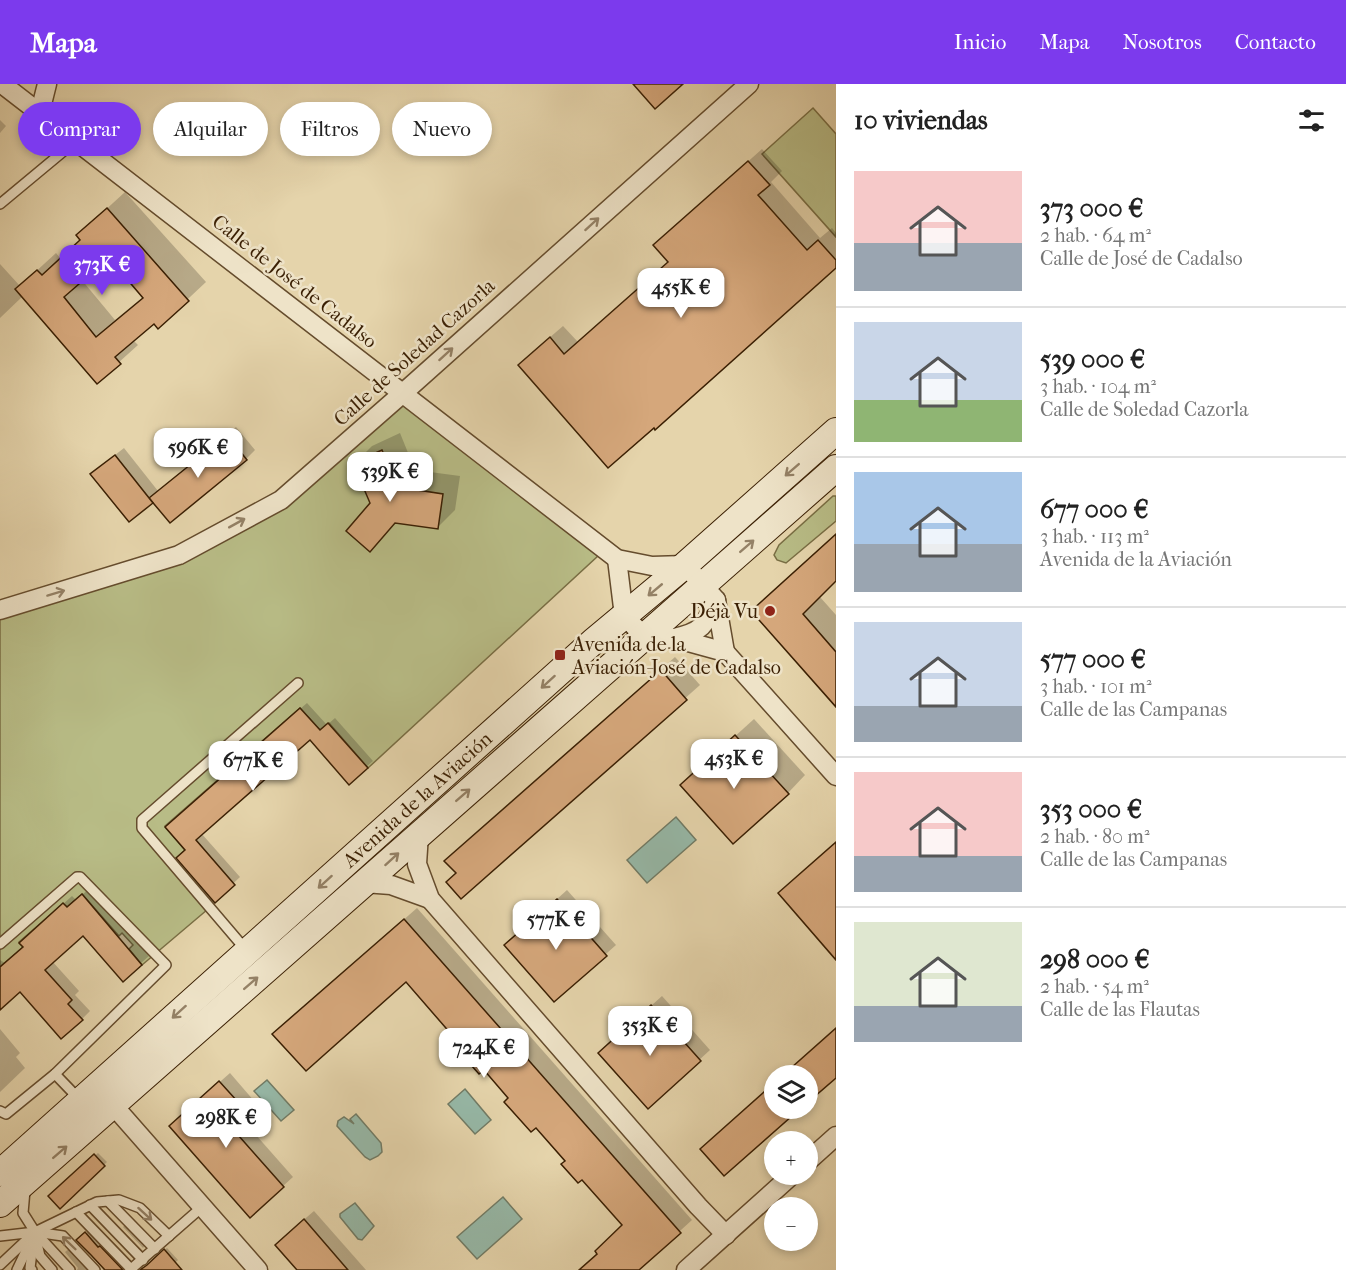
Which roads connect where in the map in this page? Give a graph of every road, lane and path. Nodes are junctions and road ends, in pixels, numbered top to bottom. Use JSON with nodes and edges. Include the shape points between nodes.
{"nodes":[{"id":1,"x":2,"y":84,"type":"edge"},
{"id":2,"x":47,"y":84,"type":"edge"},
{"id":3,"x":749,"y":84,"type":"edge"},
{"id":4,"x":26,"y":102,"type":"edge"},
{"id":5,"x":42,"y":102,"type":"edge"},
{"id":6,"x":59,"y":156,"type":"edge"},
{"id":7,"x":96,"y":156,"type":"edge"},
{"id":8,"x":0,"y":204,"type":"edge"},
{"id":9,"x":403,"y":393,"type":"junction"},
{"id":10,"x":836,"y":431,"type":"edge"},
{"id":11,"x":836,"y":468,"type":"edge"},
{"id":12,"x":617,"y":559,"type":"junction"},
{"id":13,"x":686,"y":565,"type":"junction"},
{"id":14,"x":710,"y":592,"type":"junction"},
{"id":15,"x":0,"y":610,"type":"edge"},
{"id":16,"x":624,"y":616,"type":"junction"},
{"id":17,"x":644,"y":636,"type":"junction"},
{"id":18,"x":674,"y":638,"type":"junction"},
{"id":19,"x":724,"y":652,"type":"junction"},
{"id":20,"x":298,"y":683,"type":"dead end"},
{"id":21,"x":836,"y":776,"type":"edge"},
{"id":22,"x":419,"y":834,"type":"junction"},
{"id":23,"x":364,"y":883,"type":"junction"},
{"id":24,"x":430,"y":899,"type":"junction"},
{"id":25,"x":0,"y":944,"type":"edge"},
{"id":26,"x":247,"y":952,"type":"junction"},
{"id":27,"x":55,"y":1074,"type":"junction"},
{"id":28,"x":81,"y":1100,"type":"junction"},
{"id":29,"x":112,"y":1105,"type":"junction"},
{"id":30,"x":0,"y":1112,"type":"edge"},
{"id":31,"x":836,"y":1136,"type":"edge"},
{"id":32,"x":818,"y":1152,"type":"edge"},
{"id":33,"x":0,"y":1173,"type":"edge"},
{"id":34,"x":26,"y":1182,"type":"junction"},
{"id":35,"x":781,"y":1185,"type":"edge"},
{"id":36,"x":108,"y":1201,"type":"junction"},
{"id":37,"x":0,"y":1204,"type":"edge"},
{"id":38,"x":90,"y":1205,"type":"junction"},
{"id":39,"x":202,"y":1207,"type":"junction"},
{"id":40,"x":76,"y":1212,"type":"junction"},
{"id":41,"x":35,"y":1232,"type":"junction"},
{"id":42,"x":726,"y":1235,"type":"junction"},
{"id":43,"x":0,"y":1236,"type":"edge"},
{"id":44,"x":169,"y":1236,"type":"junction"},
{"id":45,"x":155,"y":1249,"type":"junction"},
{"id":46,"x":143,"y":1260,"type":"junction"},
{"id":47,"x":0,"y":1264,"type":"edge"},
{"id":48,"x":6,"y":1270,"type":"edge"},
{"id":49,"x":17,"y":1270,"type":"edge"},
{"id":50,"x":32,"y":1270,"type":"edge"},
{"id":51,"x":52,"y":1270,"type":"edge"},
{"id":52,"x":70,"y":1270,"type":"edge"},
{"id":53,"x":95,"y":1270,"type":"edge"},
{"id":54,"x":131,"y":1270,"type":"edge"},
{"id":55,"x":258,"y":1270,"type":"edge"},
{"id":56,"x":686,"y":1270,"type":"edge"}],
"edges":[{"from":1,"to":4,"type":"street","name":"Calle de José de Cadalso"},
{"from":2,"to":5,"type":"street"},
{"from":9,"to":3,"type":"street","name":"Calle de Soledad Cazorla","one_way":true},
{"from":6,"to":8,"type":"lane"},
{"from":7,"to":9,"type":"street","name":"Calle de José de Cadalso"},
{"from":9,"to":12,"type":"street","name":"Calle de José de Cadalso"},
{"from":15,"to":9,"type":"street","name":"Calle de Soledad Cazorla","one_way":true,"via":[[179,555],[281,500]]},
{"from":10,"to":13,"type":"main road","name":"Avenida de la Aviación","one_way":true},
{"from":14,"to":11,"type":"main road","name":"Avenida de la Aviación","one_way":true},
{"from":12,"to":13,"type":"street","name":"Calle de José de Cadalso","via":[[652,566]]},
{"from":12,"to":16,"type":"street"},
{"from":13,"to":14,"type":"street"},
{"from":13,"to":16,"type":"main road","name":"Avenida de la Aviación","one_way":true},
{"from":14,"to":17,"type":"main road","name":"Avenida de la Aviación"},
{"from":14,"to":18,"type":"street","via":[[706,622],[698,630]]},
{"from":14,"to":19,"type":"street"},
{"from":16,"to":17,"type":"street"},
{"from":16,"to":26,"type":"main road","name":"Avenida de la Aviación","one_way":true},
{"from":17,"to":18,"type":"street"},
{"from":22,"to":17,"type":"main road","name":"Avenida de la Aviación","one_way":true},
{"from":18,"to":19,"type":"street"},
{"from":19,"to":21,"type":"street"},
{"from":20,"to":26,"type":"lane","via":[[141,824]]},
{"from":23,"to":22,"type":"main road","name":"Avenida de la Aviación","one_way":true},
{"from":22,"to":24,"type":"street","via":[[417,864]]},
{"from":23,"to":24,"type":"street","via":[[391,885]]},
{"from":29,"to":23,"type":"main road","name":"Avenida de la Aviación","one_way":true},
{"from":24,"to":42,"type":"street"},
{"from":25,"to":27,"type":"lane","via":[[80,877],[165,963]]},
{"from":26,"to":28,"type":"main road","name":"Avenida de la Aviación","one_way":true},
{"from":27,"to":28,"type":"lane"},
{"from":27,"to":30,"type":"lane","via":[[6,1114]]},
{"from":28,"to":29,"type":"street"},
{"from":28,"to":33,"type":"main road","name":"Avenida de la Aviación"},
{"from":34,"to":29,"type":"main road","name":"Avenida de la Aviación","one_way":true},
{"from":29,"to":39,"type":"street"},
{"from":31,"to":32,"type":"street"},
{"from":34,"to":37,"type":"main road","name":"Avenida de la Aviación"},
{"from":34,"to":41,"type":"lane","via":[[23,1213]]},
{"from":35,"to":42,"type":"street"},
{"from":36,"to":38,"type":"lane"},
{"from":36,"to":44,"type":"lane","one_way":true,"via":[[119,1200],[140,1208]]},
{"from":36,"to":45,"type":"lane"},
{"from":38,"to":40,"type":"lane"},
{"from":38,"to":46,"type":"lane"},
{"from":39,"to":44,"type":"lane"},
{"from":39,"to":55,"type":"street"},
{"from":40,"to":41,"type":"lane"},
{"from":40,"to":54,"type":"lane"},
{"from":41,"to":43,"type":"lane"},
{"from":41,"to":47,"type":"lane"},
{"from":41,"to":49,"type":"lane"},
{"from":41,"to":50,"type":"lane"},
{"from":41,"to":51,"type":"lane","via":[[40,1256]]},
{"from":41,"to":52,"type":"lane"},
{"from":53,"to":41,"type":"lane","one_way":true,"via":[[63,1236]]},
{"from":42,"to":56,"type":"street"},
{"from":44,"to":45,"type":"lane"},
{"from":45,"to":46,"type":"lane"},
{"from":46,"to":54,"type":"lane"},
{"from":47,"to":48,"type":"lane"}]}
